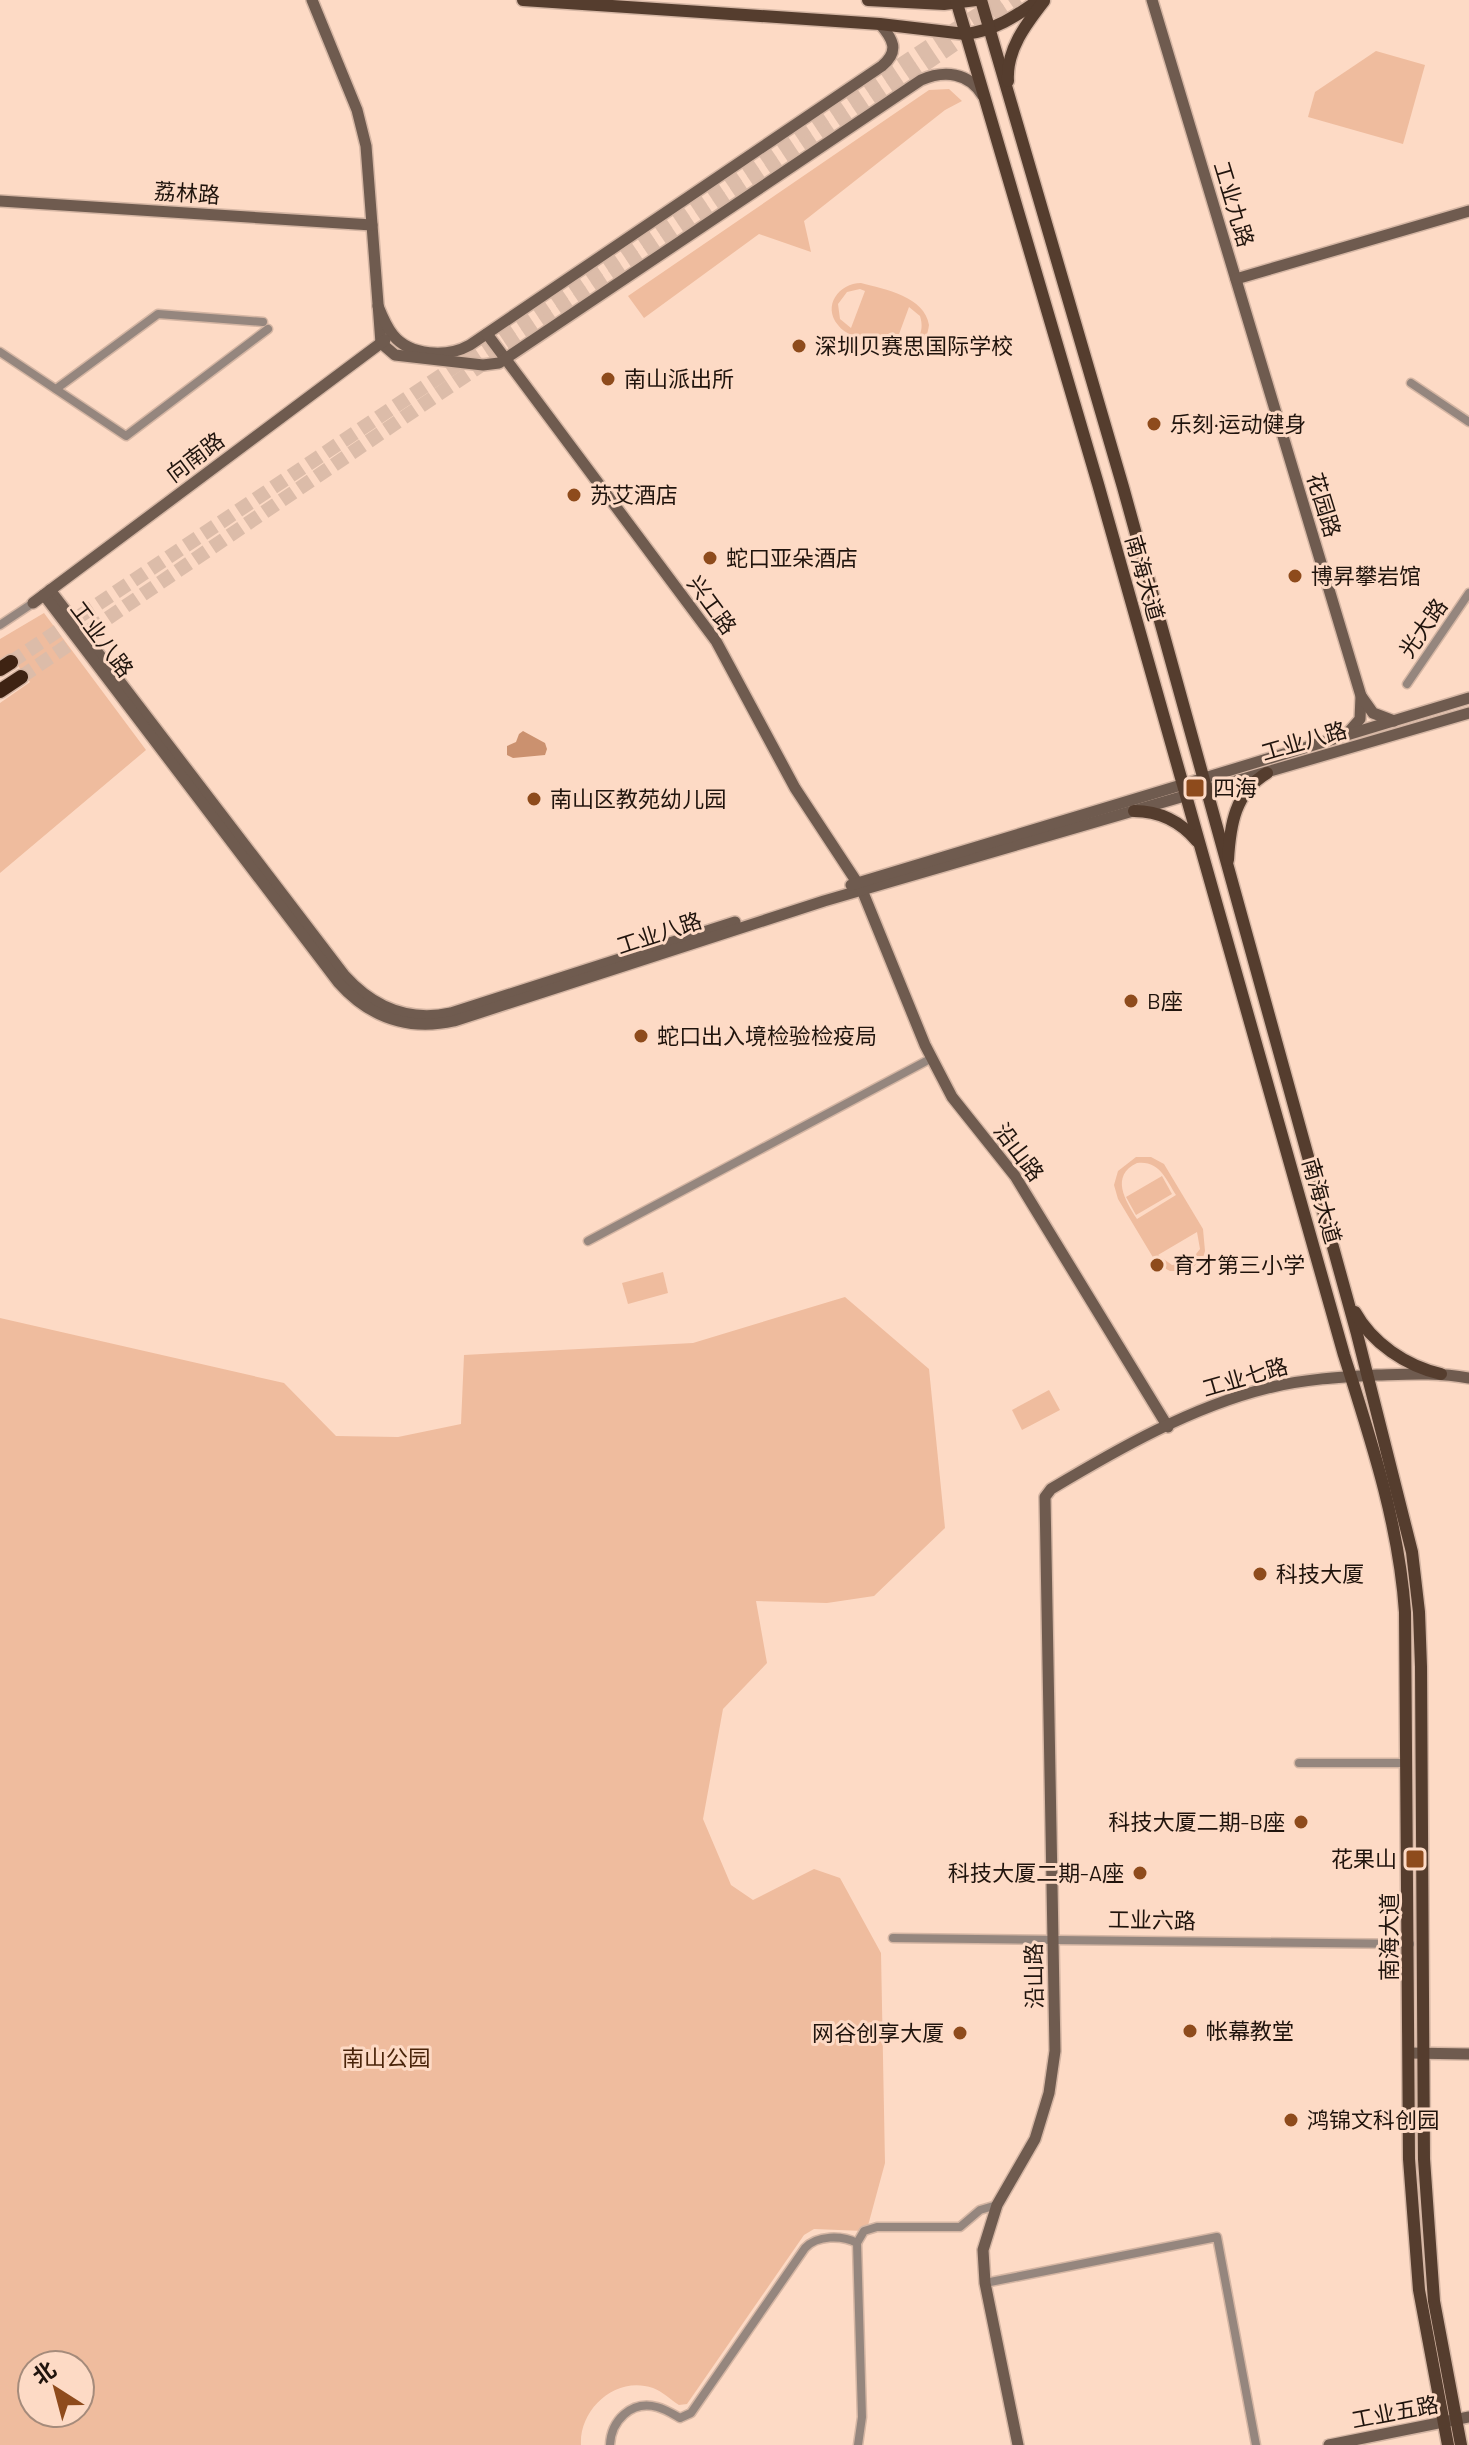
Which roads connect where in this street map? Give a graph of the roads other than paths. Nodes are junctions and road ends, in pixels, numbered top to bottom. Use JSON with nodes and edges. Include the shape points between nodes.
{"nodes":[{"id":1,"x":312,"y":0,"type":"edge"},
{"id":2,"x":523,"y":0,"type":"edge"},
{"id":3,"x":873,"y":0,"type":"edge"},
{"id":4,"x":978,"y":0,"type":"edge"},
{"id":5,"x":1042,"y":0,"type":"edge"},
{"id":6,"x":1152,"y":0,"type":"edge"},
{"id":7,"x":956,"y":2,"type":"edge"},
{"id":8,"x":880,"y":24,"type":"junction"},
{"id":9,"x":989,"y":29,"type":"junction"},
{"id":10,"x":965,"y":34,"type":"junction"},
{"id":11,"x":983,"y":96,"type":"junction"},
{"id":12,"x":1010,"y":100,"type":"junction"},
{"id":13,"x":0,"y":201,"type":"edge"},
{"id":14,"x":1469,"y":211,"type":"edge"},
{"id":15,"x":372,"y":225,"type":"junction"},
{"id":16,"x":1236,"y":279,"type":"junction"},
{"id":17,"x":378,"y":306,"type":"junction"},
{"id":18,"x":392,"y":334,"type":"junction"},
{"id":19,"x":487,"y":334,"type":"junction"},
{"id":20,"x":381,"y":343,"type":"junction"},
{"id":21,"x":0,"y":352,"type":"edge"},
{"id":22,"x":505,"y":360,"type":"junction"},
{"id":23,"x":1411,"y":383,"type":"dead end"},
{"id":24,"x":56,"y":389,"type":"junction"},
{"id":25,"x":1469,"y":422,"type":"edge"},
{"id":26,"x":47,"y":593,"type":"junction"},
{"id":27,"x":1469,"y":593,"type":"edge"},
{"id":28,"x":33,"y":603,"type":"joint"},
{"id":29,"x":0,"y":625,"type":"edge"},
{"id":30,"x":21,"y":677,"type":"tunnel mouth"},
{"id":31,"x":1407,"y":684,"type":"dead end"},
{"id":32,"x":0,"y":691,"type":"edge"},
{"id":33,"x":1361,"y":696,"type":"junction"},
{"id":34,"x":1469,"y":698,"type":"edge"},
{"id":35,"x":1469,"y":713,"type":"edge"},
{"id":36,"x":1394,"y":721,"type":"junction"},
{"id":37,"x":1344,"y":736,"type":"junction"},
{"id":38,"x":1267,"y":773,"type":"junction"},
{"id":39,"x":1204,"y":785,"type":"junction"},
{"id":40,"x":1185,"y":790,"type":"junction"},
{"id":41,"x":1134,"y":811,"type":"junction"},
{"id":42,"x":1201,"y":847,"type":"junction"},
{"id":43,"x":1228,"y":871,"type":"junction"},
{"id":44,"x":860,"y":887,"type":"junction"},
{"id":45,"x":932,"y":1058,"type":"junction"},
{"id":46,"x":588,"y":1241,"type":"dead end"},
{"id":47,"x":1346,"y":1296,"type":"junction"},
{"id":48,"x":1441,"y":1374,"type":"junction"},
{"id":49,"x":1351,"y":1376,"type":"junction"},
{"id":50,"x":1367,"y":1376,"type":"junction"},
{"id":51,"x":1469,"y":1378,"type":"edge"},
{"id":52,"x":1168,"y":1427,"type":"junction"},
{"id":53,"x":1051,"y":1489,"type":"joint"},
{"id":54,"x":1299,"y":1763,"type":"dead end"},
{"id":55,"x":1407,"y":1763,"type":"junction"},
{"id":56,"x":893,"y":1938,"type":"dead end"},
{"id":57,"x":1053,"y":1939,"type":"junction"},
{"id":58,"x":1410,"y":1944,"type":"junction"},
{"id":59,"x":1409,"y":2053,"type":"junction"},
{"id":60,"x":1423,"y":2054,"type":"junction"},
{"id":61,"x":1469,"y":2054,"type":"edge"},
{"id":62,"x":997,"y":2205,"type":"junction"},
{"id":63,"x":857,"y":2243,"type":"junction"},
{"id":64,"x":985,"y":2283,"type":"junction"},
{"id":65,"x":1456,"y":2420,"type":"edge"},
{"id":66,"x":610,"y":2445,"type":"edge"},
{"id":67,"x":858,"y":2445,"type":"edge"},
{"id":68,"x":1018,"y":2445,"type":"edge"},
{"id":69,"x":1256,"y":2445,"type":"edge"},
{"id":70,"x":1329,"y":2445,"type":"edge"},
{"id":71,"x":1448,"y":2445,"type":"edge"},
{"id":72,"x":1461,"y":2445,"type":"edge"}],
"edges":[{"from":1,"to":15,"type":"street","via":[[360,121]]},
{"from":2,"to":8,"type":"main road"},
{"from":3,"to":7,"type":"main road"},
{"from":4,"to":7,"type":"main road"},
{"from":4,"to":9,"type":"main road","name":"南海大道"},
{"from":5,"to":9,"type":"main road"},
{"from":5,"to":12,"type":"main road","via":[[1014,46],[1007,75]]},
{"from":6,"to":16,"type":"street","name":"工业九路"},
{"from":7,"to":10,"type":"main road","name":"南海大道"},
{"from":8,"to":10,"type":"main road"},
{"from":8,"to":19,"type":"street","via":[[894,47],[882,66]]},
{"from":9,"to":10,"type":"main road"},
{"from":9,"to":12,"type":"main road","name":"南海大道"},
{"from":10,"to":11,"type":"main road","name":"南海大道"},
{"from":11,"to":22,"type":"street","via":[[974,83],[954,75],[921,80]]},
{"from":11,"to":40,"type":"main road","name":"南海大道"},
{"from":12,"to":39,"type":"main road","name":"南海大道"},
{"from":13,"to":15,"type":"street","name":"荔林路"},
{"from":14,"to":16,"type":"street","name":"工业九路"},
{"from":15,"to":17,"type":"street"},
{"from":16,"to":33,"type":"street","name":"花园路"},
{"from":17,"to":18,"type":"street"},
{"from":17,"to":20,"type":"street"},
{"from":18,"to":19,"type":"street","via":[[412,349],[441,353],[464,349]]},
{"from":18,"to":20,"type":"street","name":"向南路"},
{"from":19,"to":22,"type":"street","name":"兴工路"},
{"from":20,"to":22,"type":"street","via":[[395,355],[483,365]]},
{"from":20,"to":26,"type":"street","name":"向南路"},
{"from":21,"to":24,"type":"street"},
{"from":22,"to":44,"type":"street","name":"兴工路","via":[[716,641],[795,788]]},
{"from":23,"to":25,"type":"street"},
{"from":24,"to":24,"type":"street","via":[[126,436],[266,326],[158,314]]},
{"from":26,"to":28,"type":"street","name":"向南路"},
{"from":26,"to":44,"type":"street","name":"工业八路","via":[[345,976],[365,996],[391,1010],[418,1017],[451,1013]]},
{"from":27,"to":31,"type":"street","name":"光大路"},
{"from":28,"to":29,"type":"street"},
{"from":30,"to":32,"type":"highway"},
{"from":33,"to":36,"type":"street","via":[[1373,713]]},
{"from":33,"to":37,"type":"street","via":[[1360,719]]},
{"from":34,"to":36,"type":"street","name":"工业八路"},
{"from":35,"to":38,"type":"street","name":"工业八路"},
{"from":36,"to":37,"type":"street","name":"工业八路"},
{"from":37,"to":39,"type":"street","name":"工业八路"},
{"from":38,"to":39,"type":"street","name":"工业八路"},
{"from":38,"to":43,"type":"main road","via":[[1248,788],[1235,810]]},
{"from":39,"to":40,"type":"street","name":"工业八路"},
{"from":39,"to":43,"type":"main road","name":"南海大道"},
{"from":40,"to":41,"type":"street","name":"工业八路"},
{"from":40,"to":42,"type":"main road","name":"南海大道"},
{"from":40,"to":44,"type":"street","name":"工业八路"},
{"from":41,"to":42,"type":"main road","via":[[1176,822]]},
{"from":41,"to":44,"type":"street","name":"工业八路"},
{"from":42,"to":49,"type":"main road","name":"南海大道"},
{"from":43,"to":47,"type":"main road","name":"南海大道"},
{"from":44,"to":45,"type":"street","name":"沿山路"},
{"from":45,"to":46,"type":"street"},
{"from":45,"to":52,"type":"street","name":"沿山路","via":[[952,1097],[1015,1176]]},
{"from":47,"to":48,"type":"main road","via":[[1358,1318],[1389,1350]]},
{"from":47,"to":50,"type":"main road","name":"南海大道"},
{"from":48,"to":50,"type":"street","name":"工业七路"},
{"from":48,"to":51,"type":"street","name":"工业七路"},
{"from":49,"to":50,"type":"street","name":"工业七路"},
{"from":49,"to":52,"type":"street","name":"工业七路","via":[[1268,1388]]},
{"from":49,"to":55,"type":"main road","name":"南海大道","via":[[1400,1554]]},
{"from":50,"to":60,"type":"main road","name":"南海大道","via":[[1409,1537],[1419,1612]]},
{"from":52,"to":53,"type":"street","name":"工业七路"},
{"from":53,"to":57,"type":"street","name":"沿山路","via":[[1044,1502]]},
{"from":54,"to":55,"type":"street"},
{"from":55,"to":58,"type":"main road","name":"南海大道"},
{"from":56,"to":57,"type":"street","name":"工业六路"},
{"from":57,"to":58,"type":"street","name":"工业六路"},
{"from":57,"to":62,"type":"street","name":"沿山路","via":[[1055,2051],[1049,2093],[1035,2139]]},
{"from":58,"to":59,"type":"main road","name":"南海大道"},
{"from":59,"to":60,"type":"street"},
{"from":59,"to":65,"type":"main road","name":"南海大道","via":[[1415,2257]]},
{"from":60,"to":61,"type":"street"},
{"from":60,"to":65,"type":"main road","name":"南海大道","via":[[1430,2273]]},
{"from":62,"to":63,"type":"street","via":[[980,2210],[960,2227],[877,2227],[864,2231]]},
{"from":62,"to":64,"type":"street","name":"沿山路","via":[[983,2250]]},
{"from":63,"to":66,"type":"street","via":[[849,2238],[809,2243],[691,2413],[680,2418],[654,2406],[623,2413],[615,2422]]},
{"from":63,"to":67,"type":"street","via":[[862,2417]]},
{"from":64,"to":68,"type":"street","name":"沿山路"},
{"from":64,"to":69,"type":"street","via":[[1217,2237]]},
{"from":65,"to":70,"type":"street","name":"工业五路"},
{"from":65,"to":71,"type":"main road","name":"南海大道"},
{"from":65,"to":72,"type":"main road","name":"南海大道"}]}
